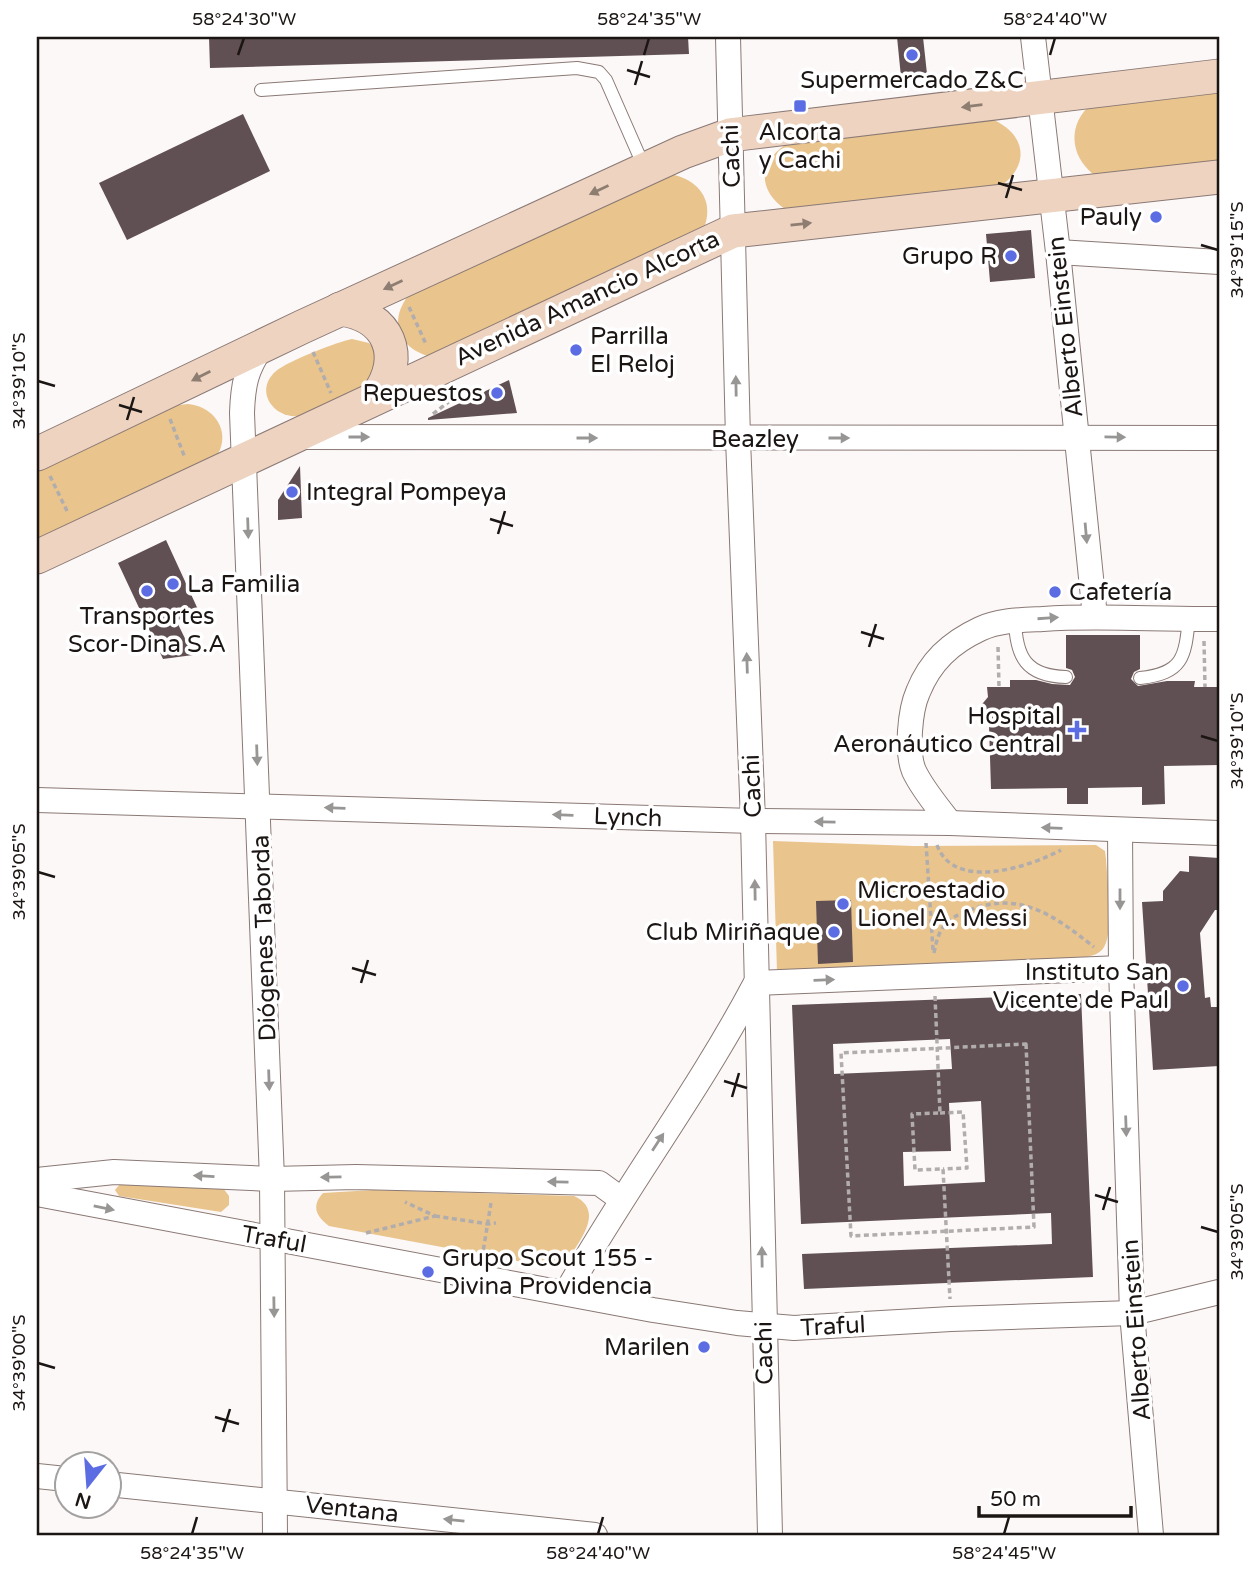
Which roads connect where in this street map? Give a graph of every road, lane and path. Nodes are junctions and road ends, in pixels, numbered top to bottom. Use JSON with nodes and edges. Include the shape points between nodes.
{"nodes":[{"id":1,"x":728,"y":37,"type":"edge"},
{"id":2,"x":1033,"y":37,"type":"edge"},
{"id":3,"x":1219,"y":76,"type":"edge"},
{"id":4,"x":261,"y":90,"type":"dead end"},
{"id":5,"x":1040,"y":98,"type":"junction"},
{"id":6,"x":730,"y":135,"type":"junction"},
{"id":7,"x":645,"y":169,"type":"junction"},
{"id":8,"x":1219,"y":177,"type":"edge"},
{"id":9,"x":1051,"y":198,"type":"junction"},
{"id":10,"x":733,"y":231,"type":"junction"},
{"id":11,"x":1058,"y":252,"type":"junction"},
{"id":12,"x":1219,"y":262,"type":"edge"},
{"id":13,"x":340,"y":309,"type":"junction"},
{"id":14,"x":302,"y":327,"type":"junction"},
{"id":15,"x":262,"y":346,"type":"junction"},
{"id":16,"x":161,"y":396,"type":"junction"},
{"id":17,"x":377,"y":396,"type":"junction"},
{"id":18,"x":341,"y":414,"type":"junction"},
{"id":19,"x":1077,"y":436,"type":"junction"},
{"id":20,"x":291,"y":437,"type":"junction"},
{"id":21,"x":1219,"y":438,"type":"edge"},
{"id":22,"x":738,"y":439,"type":"junction"},
{"id":23,"x":38,"y":454,"type":"edge"},
{"id":24,"x":245,"y":459,"type":"junction"},
{"id":25,"x":195,"y":482,"type":"junction"},
{"id":26,"x":79,"y":537,"type":"junction"},
{"id":27,"x":37,"y":557,"type":"edge"},
{"id":28,"x":1094,"y":617,"type":"junction"},
{"id":29,"x":1204,"y":619,"type":"edge"},
{"id":30,"x":998,"y":624,"type":"junction"},
{"id":31,"x":1066,"y":677,"type":"dead end"},
{"id":32,"x":1140,"y":678,"type":"dead end"},
{"id":33,"x":999,"y":687,"type":"dead end"},
{"id":34,"x":1205,"y":687,"type":"dead end"},
{"id":35,"x":37,"y":800,"type":"edge"},
{"id":36,"x":259,"y":806,"type":"junction"},
{"id":37,"x":754,"y":821,"type":"junction"},
{"id":38,"x":936,"y":823,"type":"junction"},
{"id":39,"x":1110,"y":830,"type":"junction"},
{"id":40,"x":1219,"y":833,"type":"edge"},
{"id":41,"x":1121,"y":968,"type":"junction"},
{"id":42,"x":933,"y":975,"type":"junction"},
{"id":43,"x":756,"y":983,"type":"junction"},
{"id":44,"x":937,"y":1048,"type":"junction"},
{"id":45,"x":940,"y":1113,"type":"junction"},
{"id":46,"x":943,"y":1169,"type":"junction"},
{"id":47,"x":272,"y":1179,"type":"junction"},
{"id":48,"x":37,"y":1180,"type":"edge"},
{"id":49,"x":495,"y":1180,"type":"junction"},
{"id":50,"x":37,"y":1194,"type":"edge"},
{"id":51,"x":621,"y":1199,"type":"junction"},
{"id":52,"x":403,"y":1201,"type":"dead end"},
{"id":53,"x":435,"y":1216,"type":"junction"},
{"id":54,"x":496,"y":1223,"type":"dead end"},
{"id":55,"x":488,"y":1224,"type":"junction"},
{"id":56,"x":946,"y":1231,"type":"junction"},
{"id":57,"x":274,"y":1239,"type":"junction"},
{"id":58,"x":356,"y":1254,"type":"junction"},
{"id":59,"x":478,"y":1276,"type":"junction"},
{"id":60,"x":1219,"y":1292,"type":"edge"},
{"id":61,"x":566,"y":1293,"type":"junction"},
{"id":62,"x":1132,"y":1313,"type":"junction"},
{"id":63,"x":951,"y":1319,"type":"junction"},
{"id":64,"x":764,"y":1326,"type":"junction"},
{"id":65,"x":122,"y":1484,"type":"edge"},
{"id":66,"x":276,"y":1501,"type":"junction"},
{"id":67,"x":275,"y":1535,"type":"edge"},
{"id":68,"x":595,"y":1535,"type":"edge"},
{"id":69,"x":770,"y":1535,"type":"edge"},
{"id":70,"x":1151,"y":1535,"type":"edge"}],
"edges":[{"from":1,"to":6,"type":"street","name":"Cachi"},
{"from":2,"to":5,"type":"street","name":"Alberto Einstein"},
{"from":3,"to":5,"type":"main road"},
{"from":4,"to":7,"type":"lane","via":[[577,68],[599,72]]},
{"from":5,"to":6,"type":"main road","one_way":true},
{"from":5,"to":9,"type":"street","name":"Alberto Einstein"},
{"from":6,"to":7,"type":"main road"},
{"from":6,"to":10,"type":"street","name":"Cachi"},
{"from":7,"to":13,"type":"main road","one_way":true},
{"from":8,"to":9,"type":"main road","name":"Avenida Amancio Alcorta"},
{"from":10,"to":9,"type":"main road","name":"Avenida Amancio Alcorta","one_way":true},
{"from":9,"to":11,"type":"street","name":"Alberto Einstein"},
{"from":10,"to":17,"type":"main road","name":"Avenida Amancio Alcorta"},
{"from":22,"to":10,"type":"street","name":"Cachi","one_way":true},
{"from":11,"to":12,"type":"street"},
{"from":11,"to":19,"type":"street","name":"Alberto Einstein"},
{"from":13,"to":14,"type":"main road"},
{"from":13,"to":17,"type":"main road","via":[[369,317],[388,340],[391,370]]},
{"from":14,"to":15,"type":"main road"},
{"from":14,"to":18,"type":"path"},
{"from":15,"to":16,"type":"main road","one_way":true},
{"from":15,"to":24,"type":"street","name":"Diógenes Taborda","via":[[248,367],[242,395]]},
{"from":16,"to":23,"type":"main road"},
{"from":16,"to":25,"type":"path"},
{"from":17,"to":18,"type":"main road","name":"Avenida Amancio Alcorta"},
{"from":18,"to":20,"type":"main road","name":"Avenida Amancio Alcorta"},
{"from":19,"to":21,"type":"street","name":"Beazley","one_way":true},
{"from":22,"to":19,"type":"street","name":"Beazley","one_way":true},
{"from":19,"to":28,"type":"street","name":"Alberto Einstein","one_way":true},
{"from":20,"to":22,"type":"street","name":"Beazley","one_way":true},
{"from":20,"to":24,"type":"main road","name":"Avenida Amancio Alcorta"},
{"from":37,"to":22,"type":"street","name":"Cachi","one_way":true},
{"from":23,"to":26,"type":"path"},
{"from":24,"to":25,"type":"main road","name":"Avenida Amancio Alcorta"},
{"from":24,"to":36,"type":"street","name":"Diógenes Taborda","one_way":true},
{"from":25,"to":26,"type":"main road","name":"Avenida Amancio Alcorta"},
{"from":26,"to":27,"type":"main road","name":"Avenida Amancio Alcorta"},
{"from":28,"to":29,"type":"street"},
{"from":30,"to":28,"type":"street","one_way":true},
{"from":29,"to":32,"type":"lane","via":[[1176,667]]},
{"from":29,"to":34,"type":"path"},
{"from":30,"to":31,"type":"lane","via":[[1033,669]]},
{"from":30,"to":33,"type":"path"},
{"from":30,"to":38,"type":"street","via":[[947,649],[926,672],[914,701],[913,768],[928,794]]},
{"from":35,"to":36,"type":"street","name":"Lynch"},
{"from":37,"to":36,"type":"street","name":"Lynch","one_way":true},
{"from":36,"to":47,"type":"street","name":"Diógenes Taborda","one_way":true},
{"from":38,"to":37,"type":"street","name":"Lynch","one_way":true},
{"from":43,"to":37,"type":"street","name":"Cachi","one_way":true},
{"from":39,"to":38,"type":"street","name":"Lynch","one_way":true},
{"from":38,"to":39,"type":"path","via":[[938,849],[944,858],[972,873],[1042,859]]},
{"from":38,"to":41,"type":"path","via":[[933,956],[937,937],[953,917],[977,907],[1008,903],[1061,920]]},
{"from":39,"to":40,"type":"street","name":"Lynch"},
{"from":39,"to":41,"type":"street","name":"Alberto Einstein","one_way":true},
{"from":41,"to":42,"type":"street"},
{"from":41,"to":62,"type":"street","name":"Alberto Einstein","one_way":true},
{"from":43,"to":42,"type":"street","one_way":true},
{"from":42,"to":44,"type":"path"},
{"from":51,"to":43,"type":"street","one_way":true},
{"from":64,"to":43,"type":"street","name":"Cachi","one_way":true},
{"from":44,"to":45,"type":"path"},
{"from":44,"to":56,"type":"path","via":[[1026,1044],[1027,1057],[1034,1227]]},
{"from":44,"to":56,"type":"path","via":[[841,1053],[851,1236]]},
{"from":45,"to":46,"type":"path","via":[[963,1112],[967,1168]]},
{"from":45,"to":46,"type":"path","via":[[912,1114],[915,1170]]},
{"from":46,"to":56,"type":"path"},
{"from":47,"to":48,"type":"street","one_way":true,"via":[[114,1171]]},
{"from":49,"to":47,"type":"street","one_way":true},
{"from":47,"to":57,"type":"street","name":"Diógenes Taborda"},
{"from":51,"to":49,"type":"street","one_way":true,"via":[[599,1183]]},
{"from":49,"to":55,"type":"path"},
{"from":50,"to":57,"type":"street","name":"Traful","one_way":true},
{"from":51,"to":61,"type":"street"},
{"from":52,"to":53,"type":"path"},
{"from":53,"to":55,"type":"path"},
{"from":53,"to":58,"type":"path","via":[[366,1233]]},
{"from":54,"to":55,"type":"path"},
{"from":55,"to":59,"type":"path"},
{"from":56,"to":63,"type":"path"},
{"from":57,"to":58,"type":"street","name":"Traful"},
{"from":57,"to":66,"type":"street","name":"Diógenes Taborda","one_way":true},
{"from":58,"to":59,"type":"street","name":"Traful"},
{"from":59,"to":61,"type":"street","name":"Traful"},
{"from":60,"to":62,"type":"street","name":"Traful"},
{"from":61,"to":64,"type":"street","name":"Traful"},
{"from":62,"to":63,"type":"street","name":"Traful"},
{"from":62,"to":70,"type":"street","name":"Alberto Einstein"},
{"from":63,"to":64,"type":"street","name":"Traful"},
{"from":64,"to":69,"type":"street","name":"Cachi"},
{"from":65,"to":66,"type":"street","name":"Ventana"},
{"from":66,"to":67,"type":"street","name":"Diógenes Taborda"},
{"from":68,"to":66,"type":"street","name":"Ventana","one_way":true}]}
